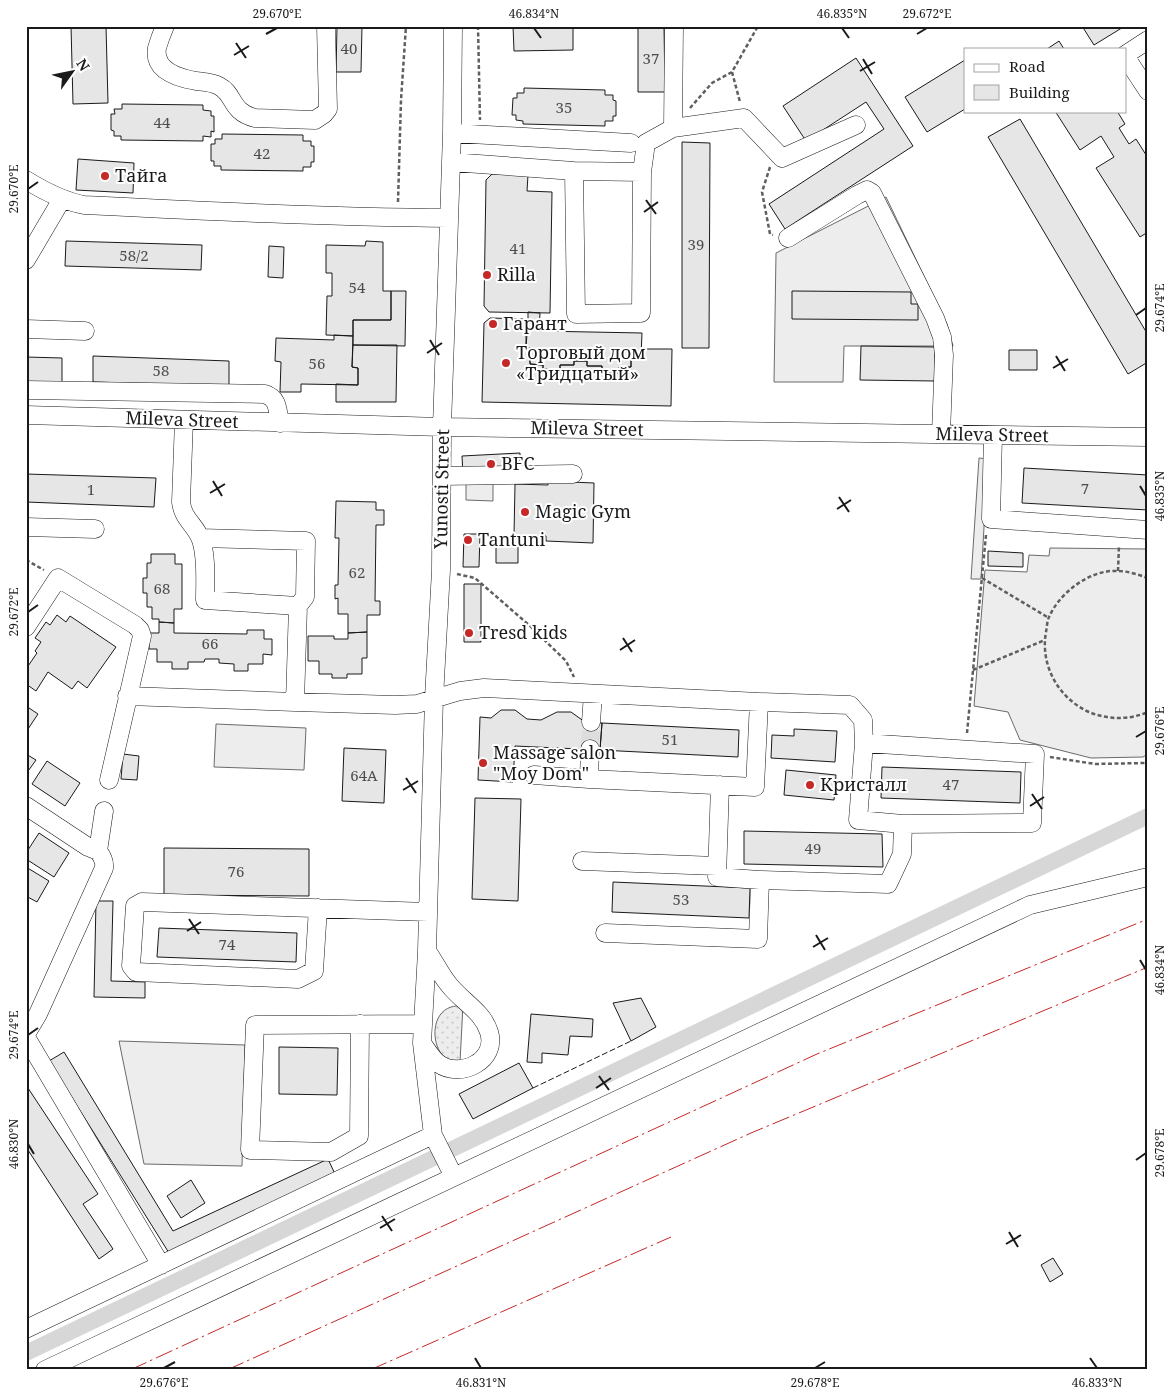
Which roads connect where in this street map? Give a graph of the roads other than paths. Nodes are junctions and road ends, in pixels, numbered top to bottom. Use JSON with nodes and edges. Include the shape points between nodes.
{"nodes":[{"id":1,"x":164,"y":26,"type":"edge"},
{"id":2,"x":326,"y":26,"type":"edge"},
{"id":3,"x":454,"y":26,"type":"edge"},
{"id":4,"x":674,"y":26,"type":"edge"},
{"id":5,"x":1148,"y":40,"type":"edge"},
{"id":6,"x":1126,"y":54,"type":"edge"},
{"id":7,"x":1126,"y":57,"type":"edge"},
{"id":8,"x":1148,"y":91,"type":"edge"},
{"id":9,"x":856,"y":125,"type":"dead end"},
{"id":10,"x":673,"y":128,"type":"junction"},
{"id":11,"x":452,"y":133,"type":"junction"},
{"id":12,"x":631,"y":143,"type":"dead end"},
{"id":13,"x":451,"y":162,"type":"junction"},
{"id":14,"x":574,"y":171,"type":"junction"},
{"id":15,"x":642,"y":172,"type":"junction"},
{"id":16,"x":26,"y":180,"type":"edge"},
{"id":17,"x":62,"y":199,"type":"junction"},
{"id":18,"x":449,"y":218,"type":"junction"},
{"id":19,"x":788,"y":238,"type":"road end"},
{"id":20,"x":26,"y":260,"type":"edge"},
{"id":21,"x":26,"y":329,"type":"edge"},
{"id":22,"x":85,"y":331,"type":"dead end"},
{"id":23,"x":26,"y":390,"type":"edge"},
{"id":24,"x":26,"y":415,"type":"edge"},
{"id":25,"x":184,"y":420,"type":"junction"},
{"id":26,"x":280,"y":423,"type":"junction"},
{"id":27,"x":442,"y":428,"type":"junction"},
{"id":28,"x":941,"y":434,"type":"junction"},
{"id":29,"x":993,"y":435,"type":"junction"},
{"id":30,"x":1148,"y":437,"type":"edge"},
{"id":31,"x":573,"y":474,"type":"dead end"},
{"id":32,"x":442,"y":476,"type":"junction"},
{"id":33,"x":26,"y":527,"type":"edge"},
{"id":34,"x":95,"y":529,"type":"dead end"},
{"id":35,"x":1148,"y":530,"type":"edge"},
{"id":36,"x":200,"y":538,"type":"junction"},
{"id":37,"x":298,"y":606,"type":"junction"},
{"id":38,"x":26,"y":627,"type":"edge"},
{"id":39,"x":587,"y":694,"type":"junction"},
{"id":40,"x":128,"y":696,"type":"junction"},
{"id":41,"x":434,"y":698,"type":"junction"},
{"id":42,"x":295,"y":702,"type":"junction"},
{"id":43,"x":759,"y":702,"type":"junction"},
{"id":44,"x":591,"y":722,"type":"tunnel mouth"},
{"id":45,"x":864,"y":743,"type":"junction"},
{"id":46,"x":590,"y":750,"type":"tunnel mouth"},
{"id":47,"x":534,"y":775,"type":"dead end"},
{"id":48,"x":589,"y":778,"type":"junction"},
{"id":49,"x":109,"y":780,"type":"dead end"},
{"id":50,"x":720,"y":785,"type":"junction"},
{"id":51,"x":26,"y":806,"type":"edge"},
{"id":52,"x":104,"y":811,"type":"dead end"},
{"id":53,"x":903,"y":824,"type":"junction"},
{"id":54,"x":98,"y":851,"type":"junction"},
{"id":55,"x":582,"y":861,"type":"dead end"},
{"id":56,"x":717,"y":866,"type":"junction"},
{"id":57,"x":1148,"y":877,"type":"edge"},
{"id":58,"x":760,"y":880,"type":"junction"},
{"id":59,"x":318,"y":908,"type":"junction"},
{"id":60,"x":428,"y":912,"type":"junction"},
{"id":61,"x":605,"y":933,"type":"dead end"},
{"id":62,"x":427,"y":951,"type":"junction"},
{"id":63,"x":360,"y":1024,"type":"junction"},
{"id":64,"x":423,"y":1024,"type":"junction"},
{"id":65,"x":26,"y":1035,"type":"edge"},
{"id":66,"x":422,"y":1043,"type":"junction"},
{"id":67,"x":434,"y":1137,"type":"junction"},
{"id":68,"x":452,"y":1173,"type":"junction"},
{"id":69,"x":162,"y":1265,"type":"junction"},
{"id":70,"x":26,"y":1329,"type":"edge"},
{"id":71,"x":45,"y":1370,"type":"edge"}],
"edges":[{"from":1,"to":2,"type":"street","via":[[157,50],[162,68],[170,73],[220,86],[236,108],[248,117],[315,120],[328,109]]},
{"from":3,"to":11,"type":"street","name":"Yunosti Street"},
{"from":4,"to":10,"type":"street"},
{"from":5,"to":6,"type":"street"},
{"from":7,"to":8,"type":"street"},
{"from":9,"to":10,"type":"street","via":[[782,158],[744,118]]},
{"from":10,"to":15,"type":"street","via":[[646,142]]},
{"from":11,"to":12,"type":"street"},
{"from":11,"to":13,"type":"street","name":"Yunosti Street"},
{"from":13,"to":14,"type":"street"},
{"from":13,"to":18,"type":"street","name":"Yunosti Street"},
{"from":14,"to":15,"type":"street"},
{"from":14,"to":15,"type":"street","via":[[576,314],[641,313]]},
{"from":16,"to":17,"type":"street"},
{"from":17,"to":18,"type":"street","via":[[84,205]]},
{"from":17,"to":20,"type":"street"},
{"from":18,"to":27,"type":"street","name":"Yunosti Street"},
{"from":19,"to":28,"type":"street","via":[[857,195],[867,190],[872,193],[942,337]]},
{"from":21,"to":22,"type":"street"},
{"from":23,"to":26,"type":"street","via":[[265,394],[275,402]]},
{"from":24,"to":25,"type":"street","name":"Mileva Street"},
{"from":25,"to":26,"type":"street","name":"Mileva Street"},
{"from":25,"to":36,"type":"street","via":[[182,512]]},
{"from":26,"to":27,"type":"street","name":"Mileva Street"},
{"from":27,"to":28,"type":"street","name":"Mileva Street"},
{"from":27,"to":32,"type":"street","name":"Yunosti Street"},
{"from":28,"to":29,"type":"street","name":"Mileva Street"},
{"from":29,"to":30,"type":"street","name":"Mileva Street"},
{"from":29,"to":35,"type":"street","via":[[991,519]]},
{"from":31,"to":32,"type":"street"},
{"from":32,"to":41,"type":"street","name":"Yunosti Street"},
{"from":33,"to":34,"type":"street"},
{"from":36,"to":37,"type":"street","via":[[205,600]]},
{"from":36,"to":37,"type":"street","via":[[306,541],[305,597]]},
{"from":37,"to":42,"type":"street"},
{"from":38,"to":40,"type":"street","via":[[58,578],[135,625],[142,636]]},
{"from":39,"to":41,"type":"street","via":[[484,688]]},
{"from":39,"to":43,"type":"street"},
{"from":39,"to":44,"type":"street"},
{"from":40,"to":42,"type":"street"},
{"from":40,"to":49,"type":"street"},
{"from":41,"to":42,"type":"street","via":[[395,706]]},
{"from":41,"to":60,"type":"street","name":"Yunosti Street"},
{"from":43,"to":45,"type":"street","via":[[850,705],[863,720]]},
{"from":43,"to":50,"type":"street","via":[[755,787]]},
{"from":45,"to":53,"type":"street","via":[[858,820]]},
{"from":45,"to":53,"type":"street","via":[[1035,754],[1032,824]]},
{"from":46,"to":48,"type":"street"},
{"from":47,"to":48,"type":"street"},
{"from":48,"to":50,"type":"street"},
{"from":50,"to":56,"type":"street"},
{"from":51,"to":54,"type":"street"},
{"from":52,"to":54,"type":"street"},
{"from":53,"to":58,"type":"street","via":[[902,854],[888,884]]},
{"from":54,"to":65,"type":"street","via":[[104,868]]},
{"from":55,"to":56,"type":"street"},
{"from":56,"to":58,"type":"street","via":[[717,877]]},
{"from":57,"to":68,"type":"street","via":[[1030,905]]},
{"from":58,"to":61,"type":"street","via":[[758,939]]},
{"from":59,"to":59,"type":"street","via":[[142,902],[135,906],[131,966],[136,972],[298,979],[314,971]]},
{"from":59,"to":60,"type":"street"},
{"from":60,"to":62,"type":"street","name":"Yunosti Street"},
{"from":62,"to":64,"type":"street","name":"Yunosti Street"},
{"from":62,"to":66,"type":"street","via":[[450,986],[481,1016],[490,1034],[490,1047],[476,1065],[454,1070],[439,1065]]},
{"from":63,"to":63,"type":"street","via":[[255,1025],[250,1150],[332,1152],[359,1136]]},
{"from":63,"to":64,"type":"street"},
{"from":64,"to":66,"type":"street","name":"Yunosti Street"},
{"from":65,"to":69,"type":"street"},
{"from":66,"to":67,"type":"street","name":"Yunosti Street"},
{"from":67,"to":68,"type":"street"},
{"from":67,"to":69,"type":"street"},
{"from":68,"to":71,"type":"street"},
{"from":69,"to":70,"type":"street"}]}
